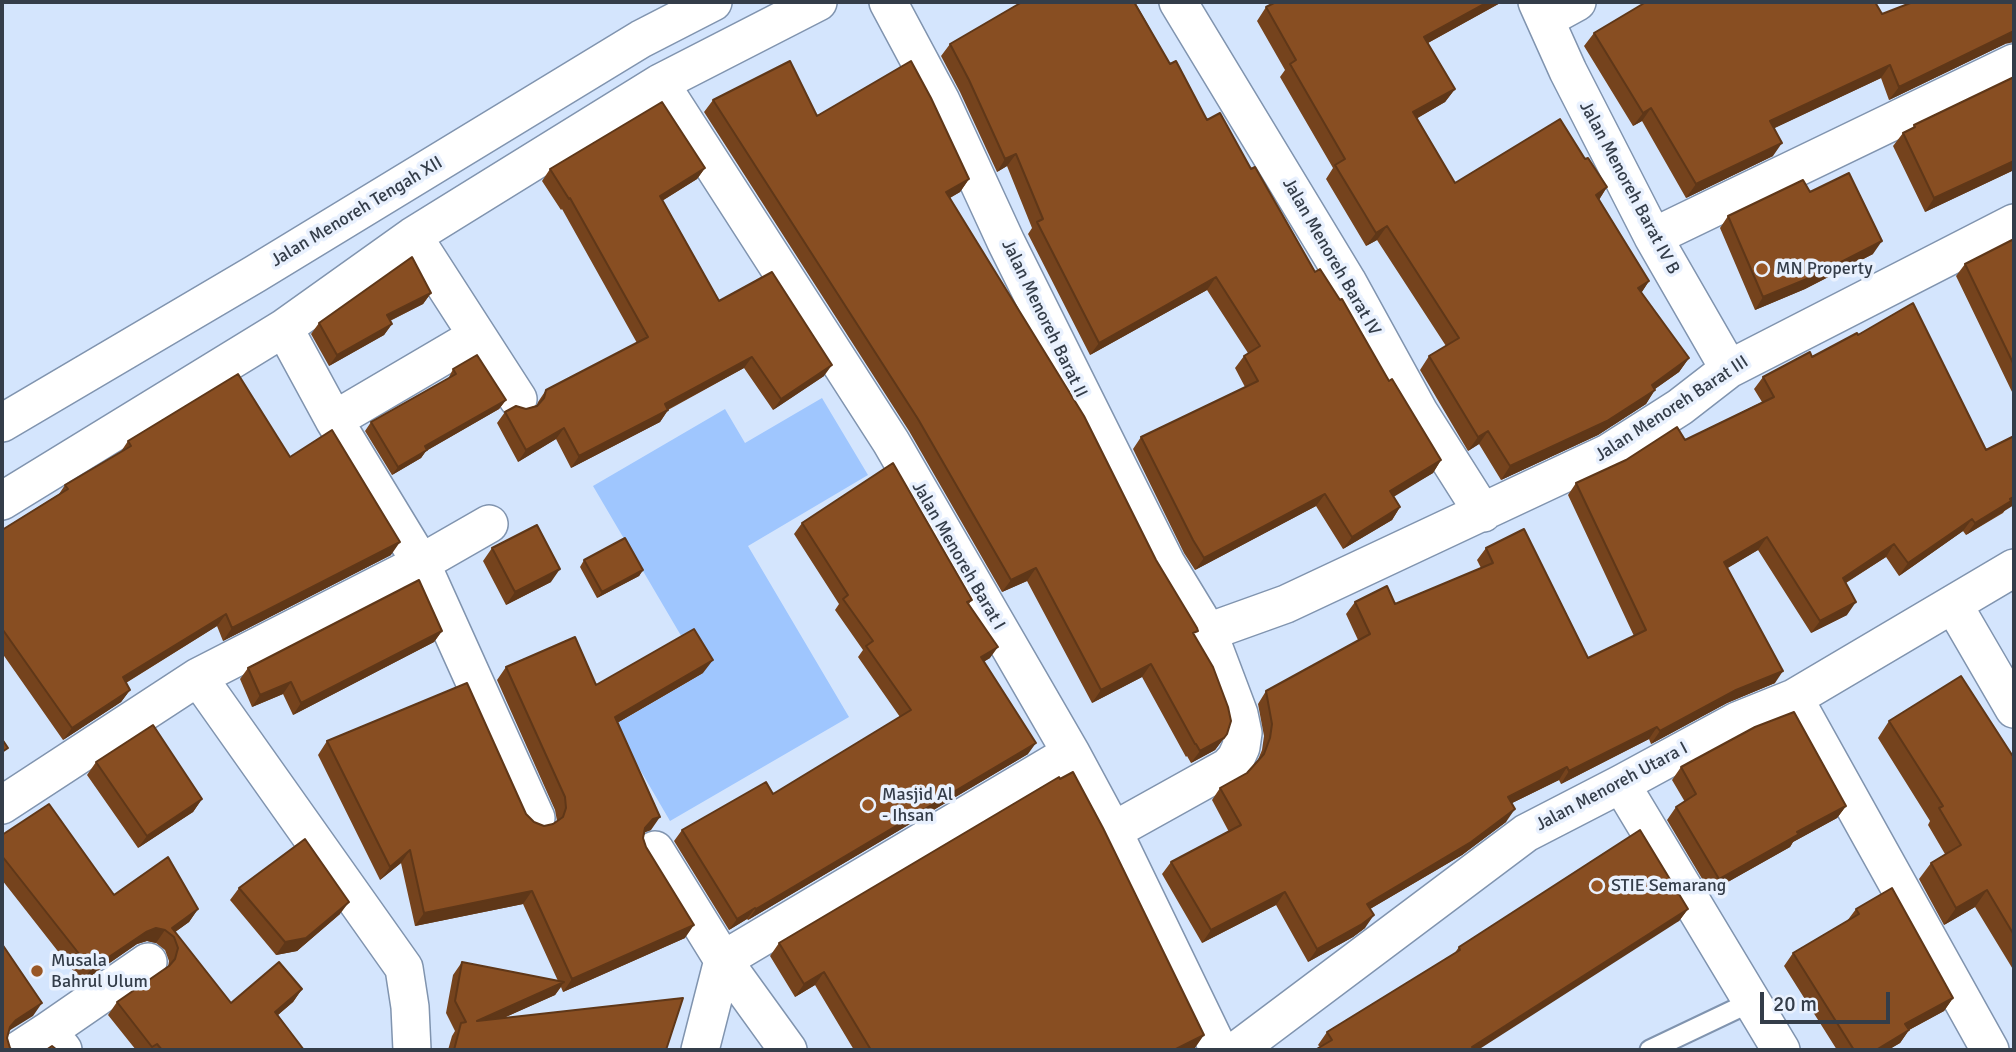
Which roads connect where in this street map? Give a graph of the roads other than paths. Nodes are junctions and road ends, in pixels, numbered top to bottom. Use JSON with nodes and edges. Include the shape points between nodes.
{"nodes":[{"id":1,"x":713,"y":2,"type":"edge"},
{"id":2,"x":818,"y":2,"type":"edge"},
{"id":3,"x":888,"y":2,"type":"edge"},
{"id":4,"x":1178,"y":2,"type":"edge"},
{"id":5,"x":1577,"y":2,"type":"edge"},
{"id":6,"x":1541,"y":10,"type":"edge"},
{"id":7,"x":2014,"y":63,"type":"edge"},
{"id":8,"x":660,"y":83,"type":"junction"},
{"id":9,"x":2014,"y":223,"type":"edge"},
{"id":10,"x":413,"y":236,"type":"junction"},
{"id":11,"x":1653,"y":237,"type":"junction"},
{"id":12,"x":284,"y":328,"type":"junction"},
{"id":13,"x":477,"y":336,"type":"junction"},
{"id":14,"x":1729,"y":369,"type":"junction"},
{"id":15,"x":517,"y":399,"type":"dead end"},
{"id":16,"x":334,"y":420,"type":"junction"},
{"id":17,"x":2,"y":423,"type":"edge"},
{"id":18,"x":2,"y":501,"type":"edge"},
{"id":19,"x":1483,"y":513,"type":"junction"},
{"id":20,"x":489,"y":524,"type":"dead end"},
{"id":21,"x":421,"y":563,"type":"junction"},
{"id":22,"x":2014,"y":568,"type":"edge"},
{"id":23,"x":1953,"y":604,"type":"junction"},
{"id":24,"x":1208,"y":632,"type":"junction"},
{"id":25,"x":198,"y":677,"type":"junction"},
{"id":26,"x":1794,"y":698,"type":"junction"},
{"id":27,"x":2014,"y":709,"type":"edge"},
{"id":28,"x":1071,"y":753,"type":"junction"},
{"id":29,"x":1621,"y":784,"type":"junction"},
{"id":30,"x":2,"y":805,"type":"edge"},
{"id":31,"x":536,"y":818,"type":"dead end"},
{"id":32,"x":1112,"y":831,"type":"junction"},
{"id":33,"x":655,"y":850,"type":"dead end"},
{"id":34,"x":723,"y":961,"type":"junction"},
{"id":35,"x":148,"y":962,"type":"dead end"},
{"id":36,"x":1753,"y":1001,"type":"junction"},
{"id":37,"x":44,"y":1044,"type":"edge"},
{"id":38,"x":412,"y":1050,"type":"edge"},
{"id":39,"x":700,"y":1050,"type":"edge"},
{"id":40,"x":788,"y":1050,"type":"edge"},
{"id":41,"x":1219,"y":1050,"type":"edge"},
{"id":42,"x":1237,"y":1050,"type":"edge"},
{"id":43,"x":1650,"y":1050,"type":"edge"},
{"id":44,"x":1781,"y":1050,"type":"edge"},
{"id":45,"x":1990,"y":1050,"type":"edge"}],
"edges":[{"from":1,"to":17,"type":"street","name":"Jalan Menoreh Tengah XII","via":[[641,39]]},
{"from":2,"to":8,"type":"street"},
{"from":3,"to":24,"type":"street","name":"Jalan Menoreh Barat II","via":[[1160,550]]},
{"from":4,"to":19,"type":"street","name":"Jalan Menoreh Barat IV"},
{"from":5,"to":6,"type":"street"},
{"from":6,"to":11,"type":"street","name":"Jalan Menoreh Barat IV B"},
{"from":7,"to":11,"type":"street"},
{"from":8,"to":10,"type":"street"},
{"from":8,"to":28,"type":"street","name":"Jalan Menoreh Barat I","via":[[891,442]]},
{"from":9,"to":14,"type":"street","name":"Jalan Menoreh Barat III"},
{"from":10,"to":12,"type":"street"},
{"from":10,"to":13,"type":"street"},
{"from":11,"to":14,"type":"street","name":"Jalan Menoreh Barat IV B"},
{"from":12,"to":16,"type":"street"},
{"from":12,"to":18,"type":"street"},
{"from":13,"to":15,"type":"street"},
{"from":13,"to":16,"type":"street"},
{"from":14,"to":19,"type":"street","name":"Jalan Menoreh Barat III","via":[[1608,453]]},
{"from":16,"to":21,"type":"street"},
{"from":19,"to":24,"type":"street","name":"Jalan Menoreh Barat III","via":[[1286,604]]},
{"from":20,"to":21,"type":"street"},
{"from":21,"to":25,"type":"street"},
{"from":21,"to":31,"type":"street"},
{"from":22,"to":23,"type":"street","name":"Jalan Menoreh Utara I"},
{"from":23,"to":26,"type":"street","name":"Jalan Menoreh Utara I"},
{"from":23,"to":27,"type":"street"},
{"from":24,"to":32,"type":"street","name":"Jalan Menoreh Barat II","via":[[1239,714],[1243,733],[1236,758],[1228,767]]},
{"from":25,"to":30,"type":"street"},
{"from":25,"to":38,"type":"street","via":[[404,968]]},
{"from":26,"to":29,"type":"street","name":"Jalan Menoreh Utara I","via":[[1737,721]]},
{"from":26,"to":45,"type":"street"},
{"from":28,"to":32,"type":"street","name":"Jalan Menoreh Barat I"},
{"from":28,"to":34,"type":"street"},
{"from":29,"to":36,"type":"street"},
{"from":29,"to":42,"type":"street","name":"Jalan Menoreh Utara I","via":[[1526,833]]},
{"from":32,"to":41,"type":"street","name":"Jalan Menoreh Barat I"},
{"from":33,"to":34,"type":"street"},
{"from":34,"to":39,"type":"street"},
{"from":34,"to":40,"type":"street"},
{"from":35,"to":37,"type":"street"},
{"from":36,"to":43,"type":"lane"},
{"from":36,"to":44,"type":"street"}]}
